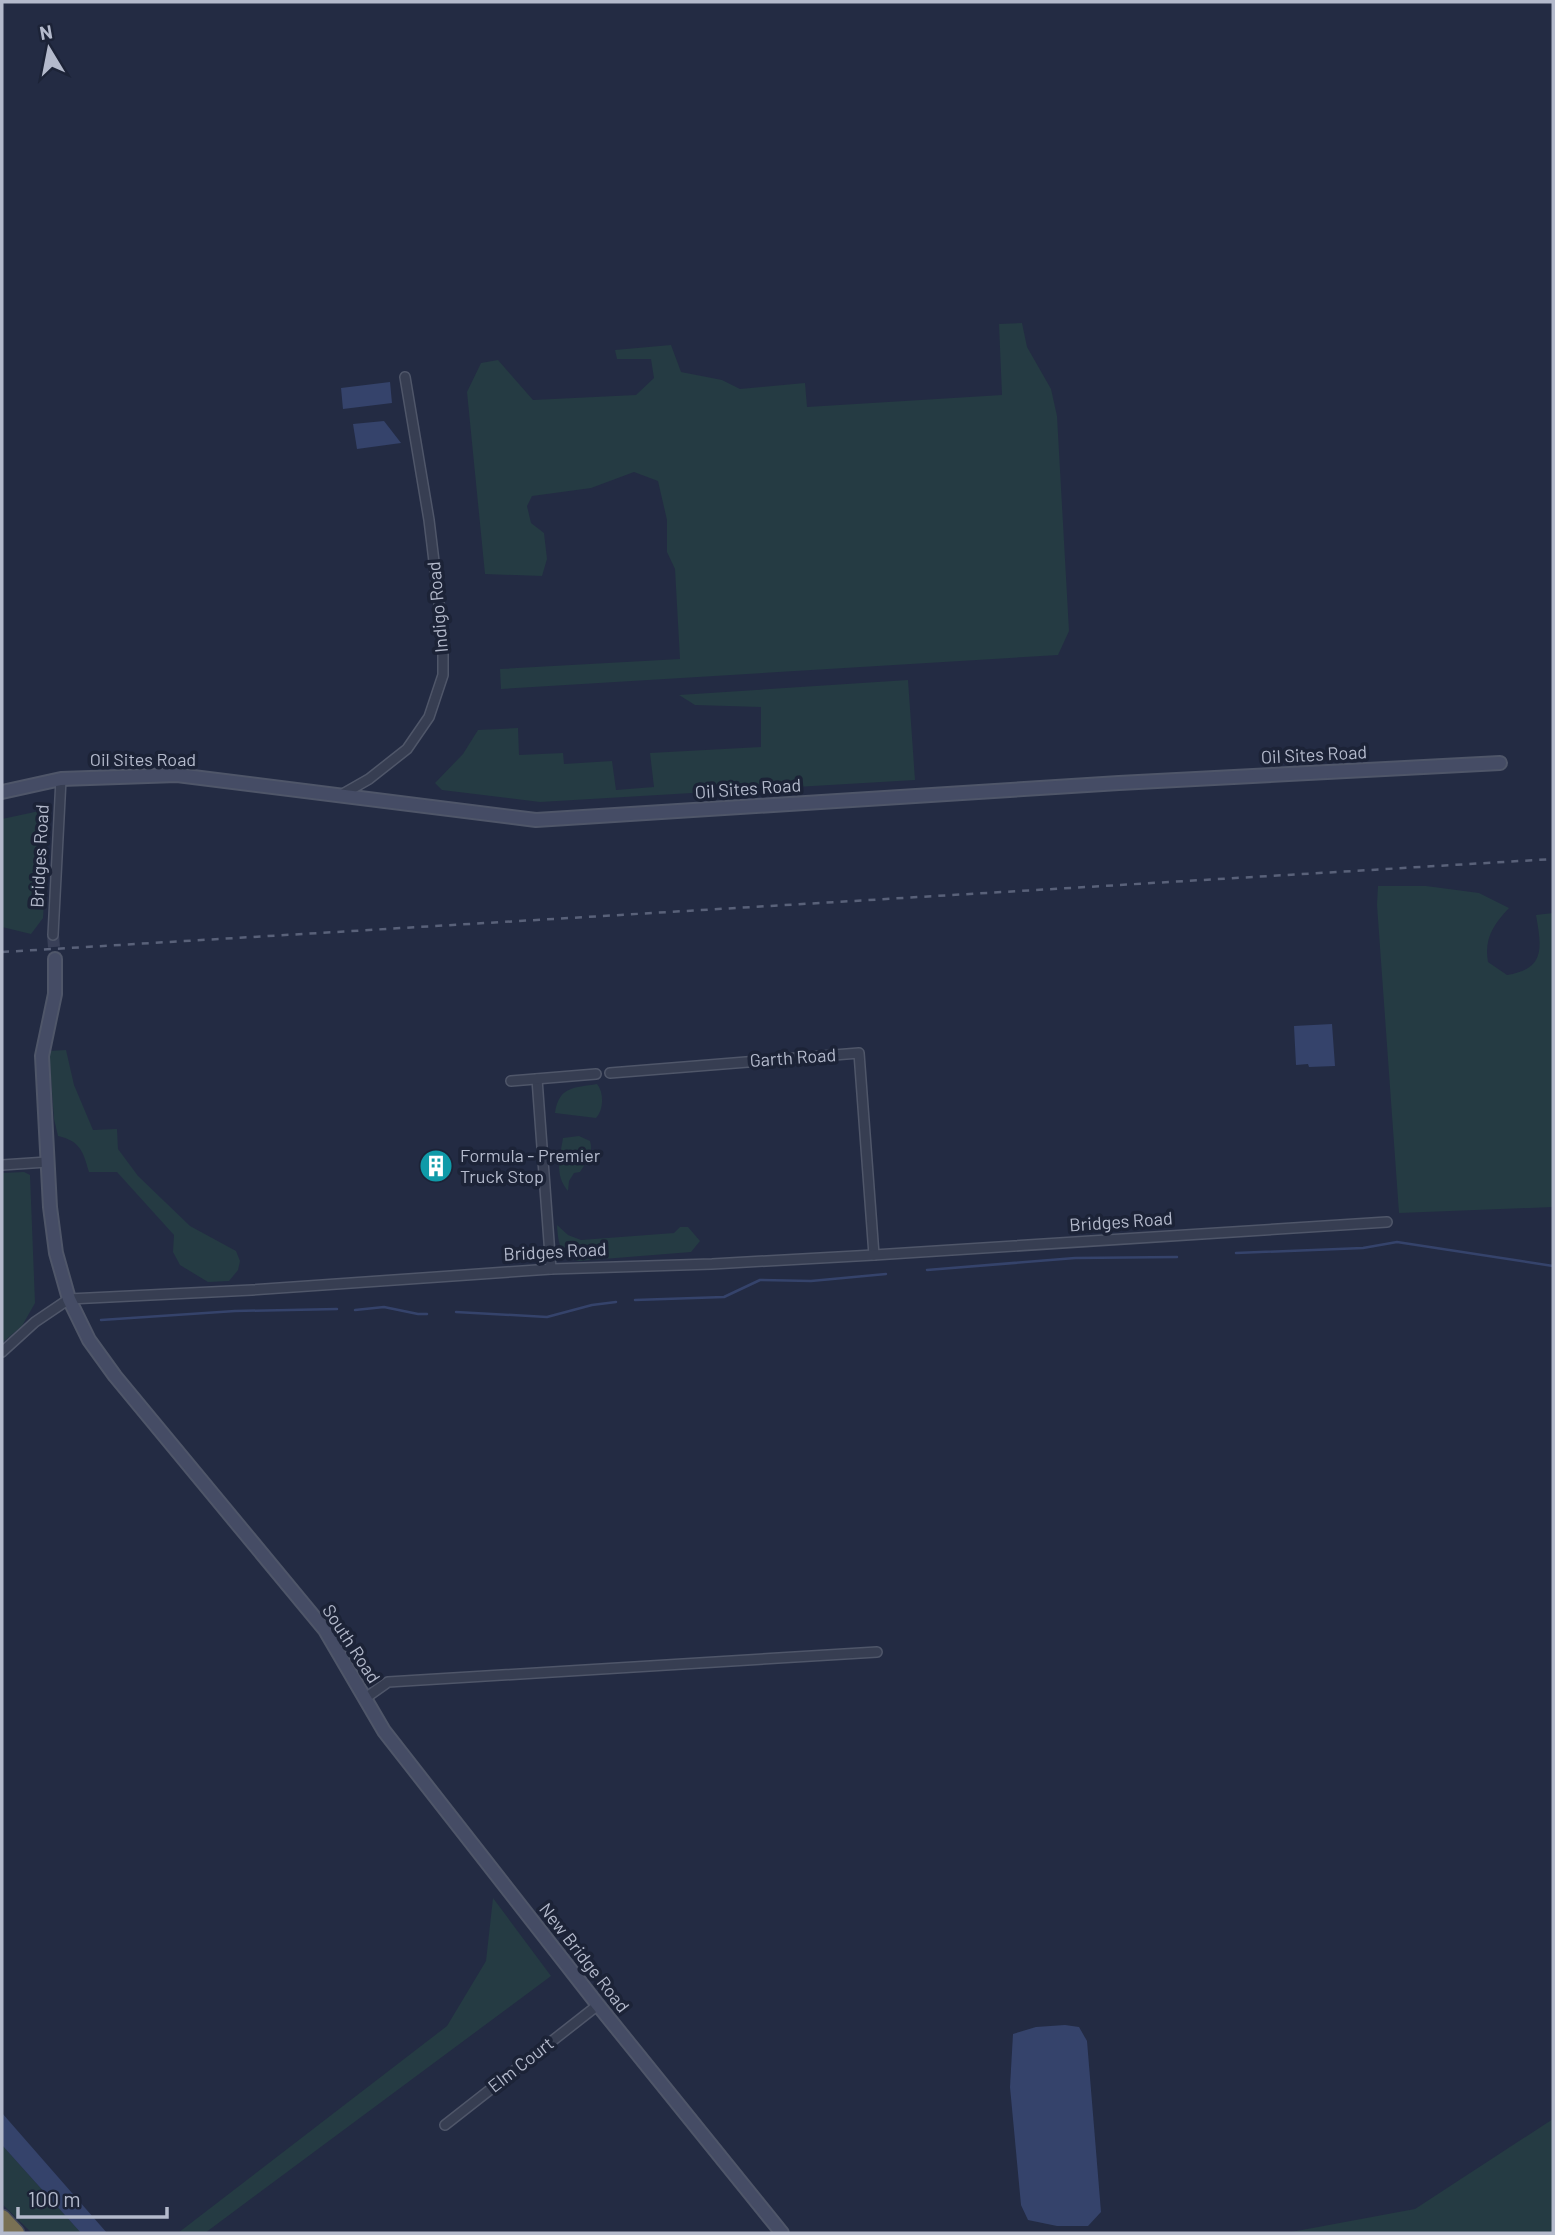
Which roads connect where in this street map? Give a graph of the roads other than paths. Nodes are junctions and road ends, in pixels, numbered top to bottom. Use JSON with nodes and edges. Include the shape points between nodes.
{"nodes":[{"id":1,"x":405,"y":377,"type":"dead end"},
{"id":2,"x":1500,"y":763,"type":"dead end"},
{"id":3,"x":61,"y":779,"type":"junction"},
{"id":4,"x":2,"y":792,"type":"edge"},
{"id":5,"x":341,"y":795,"type":"junction"},
{"id":6,"x":53,"y":935,"type":"tunnel mouth"},
{"id":7,"x":55,"y":959,"type":"tunnel mouth"},
{"id":8,"x":610,"y":1073,"type":"dead end"},
{"id":9,"x":596,"y":1074,"type":"dead end"},
{"id":10,"x":537,"y":1079,"type":"junction"},
{"id":11,"x":511,"y":1081,"type":"dead end"},
{"id":12,"x":47,"y":1162,"type":"junction"},
{"id":13,"x":2,"y":1166,"type":"edge"},
{"id":14,"x":1387,"y":1223,"type":"dead end"},
{"id":15,"x":874,"y":1255,"type":"junction"},
{"id":16,"x":551,"y":1269,"type":"junction"},
{"id":17,"x":69,"y":1299,"type":"junction"},
{"id":18,"x":2,"y":1352,"type":"edge"},
{"id":19,"x":877,"y":1652,"type":"dead end"},
{"id":20,"x":363,"y":1699,"type":"junction"},
{"id":21,"x":598,"y":2005,"type":"junction"},
{"id":22,"x":445,"y":2125,"type":"dead end"},
{"id":23,"x":2,"y":2218,"type":"edge"},
{"id":24,"x":16,"y":2233,"type":"edge"},
{"id":25,"x":782,"y":2233,"type":"edge"}],
"edges":[{"from":1,"to":5,"type":"street","name":"Indigo Road","via":[[424,480],[443,636],[443,675],[429,717],[407,749]]},
{"from":2,"to":5,"type":"street","name":"Oil Sites Road","via":[[536,820]]},
{"from":3,"to":4,"type":"street","name":"Oil Sites Road"},
{"from":3,"to":5,"type":"street","name":"Oil Sites Road","via":[[177,775]]},
{"from":3,"to":6,"type":"street","name":"Bridges Road"},
{"from":7,"to":12,"type":"street","via":[[55,994],[42,1056]]},
{"from":8,"to":15,"type":"street","name":"Garth Road","via":[[859,1053]]},
{"from":9,"to":10,"type":"street"},
{"from":10,"to":11,"type":"street"},
{"from":10,"to":16,"type":"street"},
{"from":12,"to":13,"type":"street"},
{"from":12,"to":17,"type":"street","via":[[56,1253]]},
{"from":14,"to":15,"type":"street","name":"Bridges Road"},
{"from":15,"to":16,"type":"street","name":"Bridges Road"},
{"from":16,"to":17,"type":"street","name":"Bridges Road"},
{"from":17,"to":18,"type":"street"},
{"from":17,"to":20,"type":"street","name":"South Road","via":[[89,1340],[115,1376],[325,1630]]},
{"from":19,"to":20,"type":"street","name":"South Road","via":[[388,1682]]},
{"from":20,"to":21,"type":"street","name":"New Bridge Road"},
{"from":21,"to":22,"type":"street","name":"Elm Court"},
{"from":21,"to":25,"type":"street","name":"New Bridge Road"},
{"from":23,"to":24,"type":"highway"}]}
